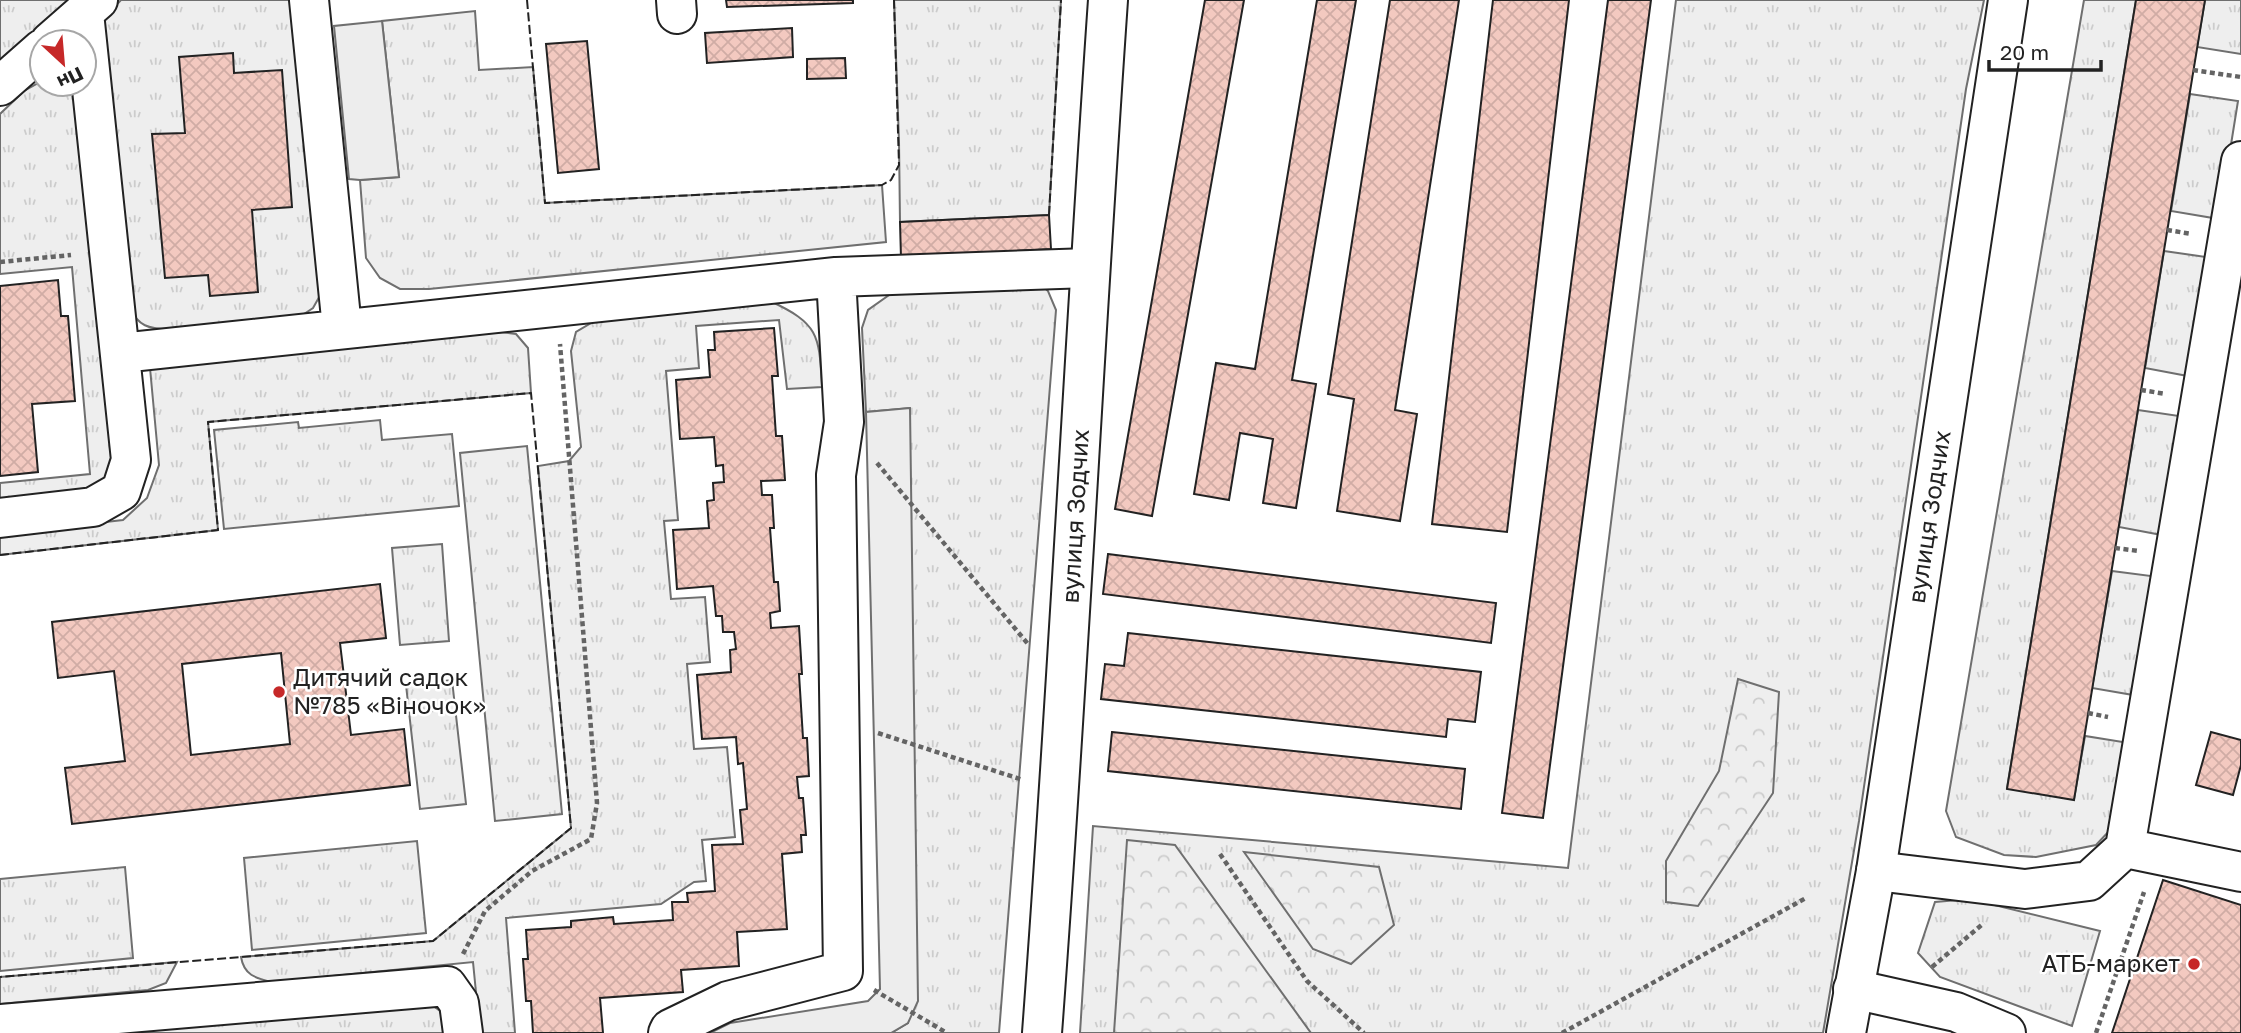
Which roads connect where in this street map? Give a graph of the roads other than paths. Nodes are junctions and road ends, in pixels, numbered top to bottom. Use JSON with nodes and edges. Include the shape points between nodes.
{"nodes":[{"id":1,"x":309,"y":0,"type":"edge"},
{"id":2,"x":1108,"y":0,"type":"edge"},
{"id":3,"x":2008,"y":0,"type":"edge"},
{"id":4,"x":91,"y":7,"type":"edge"},
{"id":5,"x":66,"y":28,"type":"edge"},
{"id":6,"x":28,"y":61,"type":"edge"},
{"id":7,"x":0,"y":86,"type":"edge"},
{"id":8,"x":2241,"y":161,"type":"edge"},
{"id":9,"x":1089,"y":268,"type":"junction"},
{"id":10,"x":836,"y":277,"type":"junction"},
{"id":11,"x":342,"y":328,"type":"junction"},
{"id":12,"x":121,"y":353,"type":"junction"},
{"id":13,"x":0,"y":519,"type":"edge"},
{"id":14,"x":2141,"y":851,"type":"junction"},
{"id":15,"x":1876,"y":871,"type":"junction"},
{"id":16,"x":2241,"y":872,"type":"edge"},
{"id":17,"x":1853,"y":989,"type":"junction"},
{"id":18,"x":0,"y":1024,"type":"edge"},
{"id":19,"x":463,"y":1033,"type":"edge"},
{"id":20,"x":668,"y":1033,"type":"edge"},
{"id":21,"x":1042,"y":1033,"type":"edge"},
{"id":22,"x":1846,"y":1033,"type":"edge"},
{"id":23,"x":2006,"y":1033,"type":"edge"}],
"edges":[{"from":1,"to":11,"type":"main road"},
{"from":2,"to":9,"type":"main road","name":"вулиця Зодчих"},
{"from":3,"to":15,"type":"main road","name":"вулиця Зодчих"},
{"from":4,"to":5,"type":"main road"},
{"from":4,"to":12,"type":"main road"},
{"from":6,"to":7,"type":"main road"},
{"from":8,"to":14,"type":"main road"},
{"from":9,"to":10,"type":"main road"},
{"from":9,"to":21,"type":"main road","name":"вулиця Зодчих","via":[[1059,817]]},
{"from":10,"to":11,"type":"main road"},
{"from":10,"to":20,"type":"main road","via":[[844,422],[836,475],[843,971],[728,1000]]},
{"from":11,"to":12,"type":"main road"},
{"from":12,"to":13,"type":"main road","via":[[131,460],[121,491],[93,508]]},
{"from":14,"to":15,"type":"main road","via":[[2089,881],[2025,889]]},
{"from":14,"to":16,"type":"main road"},
{"from":15,"to":17,"type":"main road","name":"вулиця Зодчих"},
{"from":17,"to":22,"type":"main road","name":"вулиця Зодчих"},
{"from":17,"to":23,"type":"main road","via":[[1956,1013]]},
{"from":18,"to":19,"type":"main road","via":[[447,986],[458,1003]]}]}
